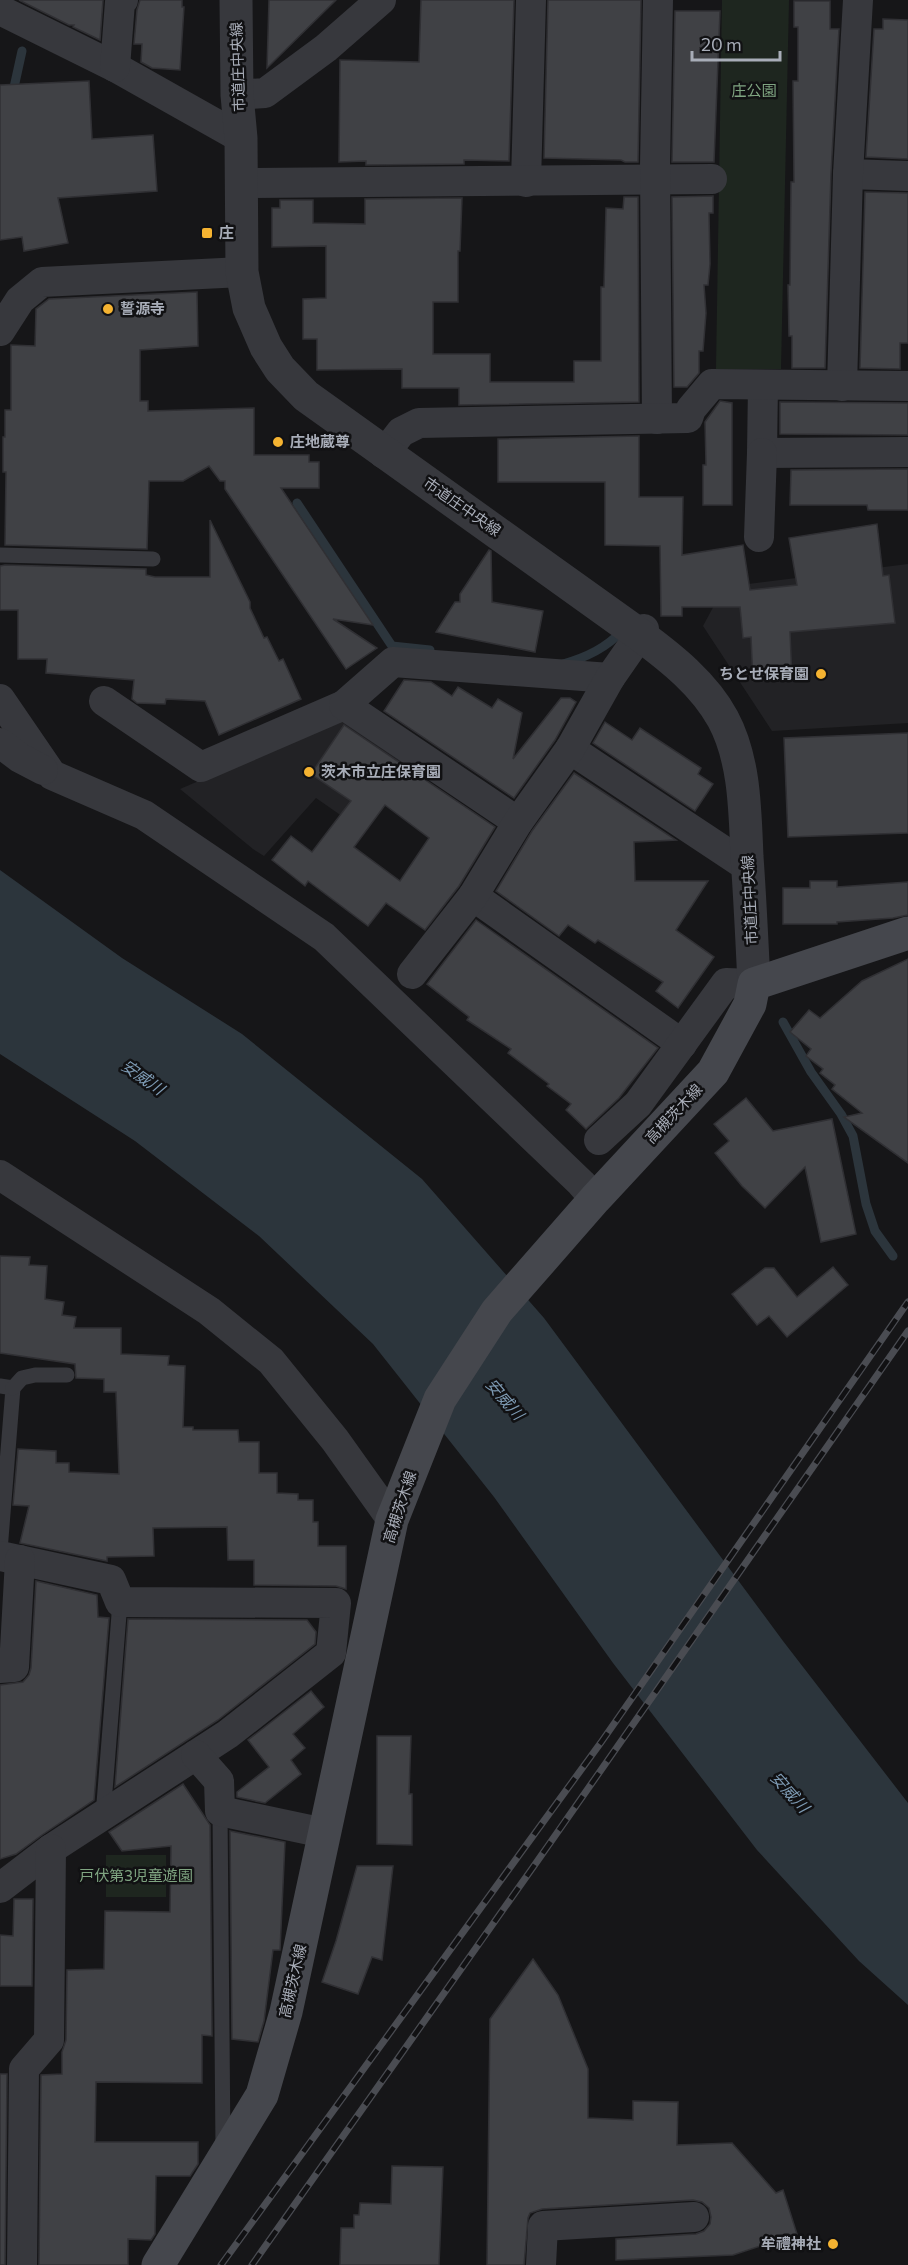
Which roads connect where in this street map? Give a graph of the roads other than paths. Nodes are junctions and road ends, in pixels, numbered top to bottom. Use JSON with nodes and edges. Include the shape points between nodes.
{"nodes":[{"id":1,"x":123,"y":0,"type":"edge"},
{"id":2,"x":236,"y":0,"type":"edge"},
{"id":3,"x":381,"y":0,"type":"edge"},
{"id":4,"x":531,"y":0,"type":"edge"},
{"id":5,"x":658,"y":0,"type":"edge"},
{"id":6,"x":858,"y":0,"type":"edge"},
{"id":7,"x":0,"y":10,"type":"edge"},
{"id":8,"x":115,"y":67,"type":"junction"},
{"id":9,"x":237,"y":95,"type":"junction"},
{"id":10,"x":241,"y":138,"type":"junction"},
{"id":11,"x":848,"y":174,"type":"junction"},
{"id":12,"x":908,"y":176,"type":"edge"},
{"id":13,"x":712,"y":179,"type":"dead end"},
{"id":14,"x":526,"y":182,"type":"junction"},
{"id":15,"x":656,"y":182,"type":"junction"},
{"id":16,"x":240,"y":183,"type":"junction"},
{"id":17,"x":242,"y":272,"type":"junction"},
{"id":18,"x":10,"y":299,"type":"edge"},
{"id":19,"x":0,"y":331,"type":"edge"},
{"id":20,"x":763,"y":385,"type":"junction"},
{"id":21,"x":842,"y":386,"type":"junction"},
{"id":22,"x":908,"y":386,"type":"edge"},
{"id":23,"x":657,"y":419,"type":"junction"},
{"id":24,"x":908,"y":452,"type":"edge"},
{"id":25,"x":762,"y":453,"type":"junction"},
{"id":26,"x":384,"y":454,"type":"junction"},
{"id":27,"x":759,"y":537,"type":"dead end"},
{"id":28,"x":0,"y":555,"type":"edge"},
{"id":29,"x":153,"y":559,"type":"dead end"},
{"id":30,"x":642,"y":632,"type":"junction"},
{"id":31,"x":610,"y":678,"type":"junction"},
{"id":32,"x":0,"y":699,"type":"edge"},
{"id":33,"x":104,"y":701,"type":"dead end"},
{"id":34,"x":344,"y":705,"type":"junction"},
{"id":35,"x":0,"y":743,"type":"edge"},
{"id":36,"x":570,"y":749,"type":"junction"},
{"id":37,"x":52,"y":775,"type":"junction"},
{"id":38,"x":518,"y":822,"type":"junction"},
{"id":39,"x":748,"y":867,"type":"junction"},
{"id":40,"x":472,"y":896,"type":"junction"},
{"id":41,"x":908,"y":933,"type":"edge"},
{"id":42,"x":412,"y":974,"type":"dead end"},
{"id":43,"x":754,"y":984,"type":"junction"},
{"id":44,"x":682,"y":1044,"type":"junction"},
{"id":45,"x":599,"y":1140,"type":"dead end"},
{"id":46,"x":0,"y":1175,"type":"edge"},
{"id":47,"x":594,"y":1199,"type":"junction"},
{"id":48,"x":67,"y":1375,"type":"dead end"},
{"id":49,"x":6,"y":1387,"type":"edge"},
{"id":50,"x":392,"y":1520,"type":"junction"},
{"id":51,"x":7,"y":1556,"type":"edge"},
{"id":52,"x":120,"y":1602,"type":"junction"},
{"id":53,"x":0,"y":1668,"type":"edge"},
{"id":54,"x":196,"y":1755,"type":"junction"},
{"id":55,"x":220,"y":1811,"type":"junction"},
{"id":56,"x":103,"y":1816,"type":"junction"},
{"id":57,"x":324,"y":1833,"type":"junction"},
{"id":58,"x":51,"y":1849,"type":"junction"},
{"id":59,"x":0,"y":1888,"type":"edge"},
{"id":60,"x":223,"y":2162,"type":"junction"},
{"id":61,"x":694,"y":2217,"type":"dead end"},
{"id":62,"x":22,"y":2265,"type":"edge"},
{"id":63,"x":158,"y":2265,"type":"edge"},
{"id":64,"x":541,"y":2265,"type":"edge"}],
"edges":[{"from":1,"to":8,"type":"street"},
{"from":2,"to":9,"type":"street","name":"市道庄中央線"},
{"from":3,"to":9,"type":"street","via":[[326,48],[265,93]]},
{"from":4,"to":14,"type":"street"},
{"from":5,"to":15,"type":"street"},
{"from":6,"to":11,"type":"street"},
{"from":7,"to":8,"type":"street"},
{"from":8,"to":10,"type":"street"},
{"from":9,"to":10,"type":"street","name":"市道庄中央線"},
{"from":10,"to":16,"type":"street","name":"市道庄中央線"},
{"from":11,"to":12,"type":"street"},
{"from":11,"to":21,"type":"street"},
{"from":13,"to":15,"type":"street"},
{"from":14,"to":15,"type":"street"},
{"from":14,"to":16,"type":"street"},
{"from":15,"to":23,"type":"street"},
{"from":16,"to":17,"type":"street","name":"市道庄中央線"},
{"from":17,"to":18,"type":"street","via":[[42,282]]},
{"from":17,"to":26,"type":"street","name":"市道庄中央線","via":[[249,308],[280,369],[306,396]]},
{"from":18,"to":19,"type":"street"},
{"from":20,"to":21,"type":"street"},
{"from":20,"to":23,"type":"street","via":[[712,384],[688,418]]},
{"from":20,"to":25,"type":"street"},
{"from":21,"to":22,"type":"street"},
{"from":23,"to":26,"type":"street","via":[[420,423],[401,432]]},
{"from":24,"to":25,"type":"street"},
{"from":25,"to":27,"type":"street"},
{"from":26,"to":30,"type":"street","name":"市道庄中央線"},
{"from":28,"to":29,"type":"lane"},
{"from":30,"to":31,"type":"street"},
{"from":30,"to":39,"type":"street","name":"市道庄中央線","via":[[705,694],[723,719],[738,758]]},
{"from":31,"to":34,"type":"street","via":[[393,662]]},
{"from":31,"to":36,"type":"street"},
{"from":32,"to":37,"type":"street"},
{"from":33,"to":34,"type":"street","via":[[201,767]]},
{"from":34,"to":38,"type":"street"},
{"from":35,"to":37,"type":"street"},
{"from":36,"to":38,"type":"street"},
{"from":36,"to":39,"type":"street"},
{"from":37,"to":47,"type":"street","via":[[144,815],[324,937]]},
{"from":38,"to":40,"type":"street"},
{"from":39,"to":43,"type":"street","name":"市道庄中央線"},
{"from":40,"to":42,"type":"street"},
{"from":40,"to":44,"type":"street"},
{"from":41,"to":43,"type":"main road"},
{"from":43,"to":44,"type":"street","via":[[726,982]]},
{"from":43,"to":47,"type":"main road","name":"高槻茨木線","via":[[750,1004],[713,1072]]},
{"from":44,"to":45,"type":"street","via":[[638,1104]]},
{"from":46,"to":50,"type":"street","via":[[209,1311],[271,1361],[335,1440]]},
{"from":47,"to":50,"type":"main road","name":"高槻茨木線","via":[[497,1311],[440,1399]]},
{"from":48,"to":49,"type":"lane","via":[[35,1375]]},
{"from":49,"to":51,"type":"lane"},
{"from":50,"to":57,"type":"main road","name":"高槻茨木線"},
{"from":51,"to":52,"type":"street","via":[[111,1580]]},
{"from":51,"to":53,"type":"street","via":[[14,1667]]},
{"from":52,"to":54,"type":"street","via":[[336,1604],[331,1653]]},
{"from":52,"to":56,"type":"lane"},
{"from":54,"to":55,"type":"street","via":[[219,1781]]},
{"from":54,"to":56,"type":"street"},
{"from":55,"to":57,"type":"street"},
{"from":55,"to":60,"type":"lane"},
{"from":56,"to":58,"type":"street"},
{"from":57,"to":60,"type":"main road","name":"高槻茨木線","via":[[286,2012],[262,2095]]},
{"from":58,"to":59,"type":"street"},
{"from":58,"to":62,"type":"street","via":[[49,2040],[24,2069]]},
{"from":60,"to":63,"type":"main road","name":"高槻茨木線"},
{"from":61,"to":64,"type":"street","via":[[543,2226]]}]}
